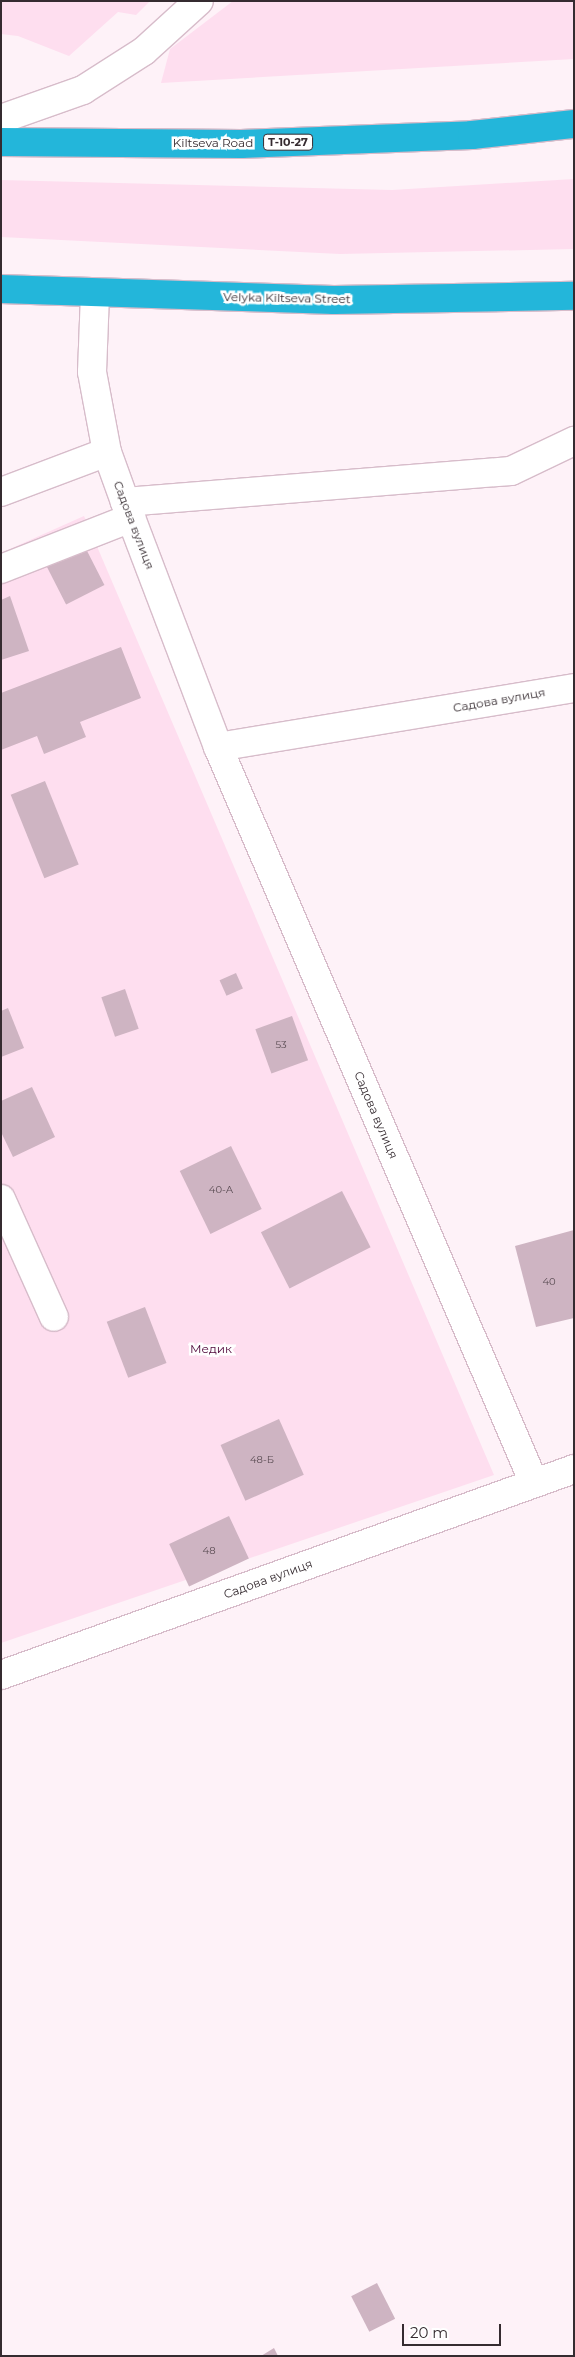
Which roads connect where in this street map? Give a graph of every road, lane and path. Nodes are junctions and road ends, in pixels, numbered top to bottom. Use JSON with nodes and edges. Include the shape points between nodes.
{"nodes":[{"id":1,"x":199,"y":1,"type":"edge"},
{"id":2,"x":1,"y":118,"type":"edge"},
{"id":3,"x":574,"y":124,"type":"edge"},
{"id":4,"x":1,"y":142,"type":"edge"},
{"id":5,"x":1,"y":288,"type":"edge"},
{"id":6,"x":95,"y":294,"type":"junction"},
{"id":7,"x":574,"y":296,"type":"edge"},
{"id":8,"x":574,"y":441,"type":"edge"},
{"id":9,"x":107,"y":452,"type":"junction"},
{"id":10,"x":1,"y":492,"type":"edge"},
{"id":11,"x":128,"y":510,"type":"junction"},
{"id":12,"x":1,"y":569,"type":"edge"},
{"id":13,"x":574,"y":688,"type":"edge"},
{"id":14,"x":218,"y":747,"type":"junction"},
{"id":15,"x":1,"y":1199,"type":"edge"},
{"id":16,"x":54,"y":1317,"type":"dead end"},
{"id":17,"x":574,"y":1469,"type":"edge"},
{"id":18,"x":534,"y":1483,"type":"junction"},
{"id":19,"x":1,"y":1675,"type":"edge"}],
"edges":[{"from":1,"to":2,"type":"street","via":[[144,51],[83,90]]},
{"from":3,"to":4,"type":"highway","name":"Kiltseva Road","number":"Т-10-27","via":[[472,134],[240,144]]},
{"from":5,"to":6,"type":"highway","name":"Velyka Kiltseva Street"},
{"from":6,"to":7,"type":"highway","name":"Velyka Kiltseva Street","via":[[354,300]]},
{"from":6,"to":9,"type":"street","name":"Садова вулиця","via":[[92,372]]},
{"from":8,"to":11,"type":"street","via":[[512,471]]},
{"from":9,"to":10,"type":"street"},
{"from":9,"to":11,"type":"street","name":"Садова вулиця"},
{"from":11,"to":12,"type":"street"},
{"from":11,"to":14,"type":"street","name":"Садова вулиця"},
{"from":13,"to":14,"type":"street","name":"Садова вулиця"},
{"from":14,"to":18,"type":"street","name":"Садова вулиця"},
{"from":15,"to":16,"type":"street"},
{"from":17,"to":18,"type":"street","name":"Садова вулиця"},
{"from":18,"to":19,"type":"street","name":"Садова вулиця"}]}
